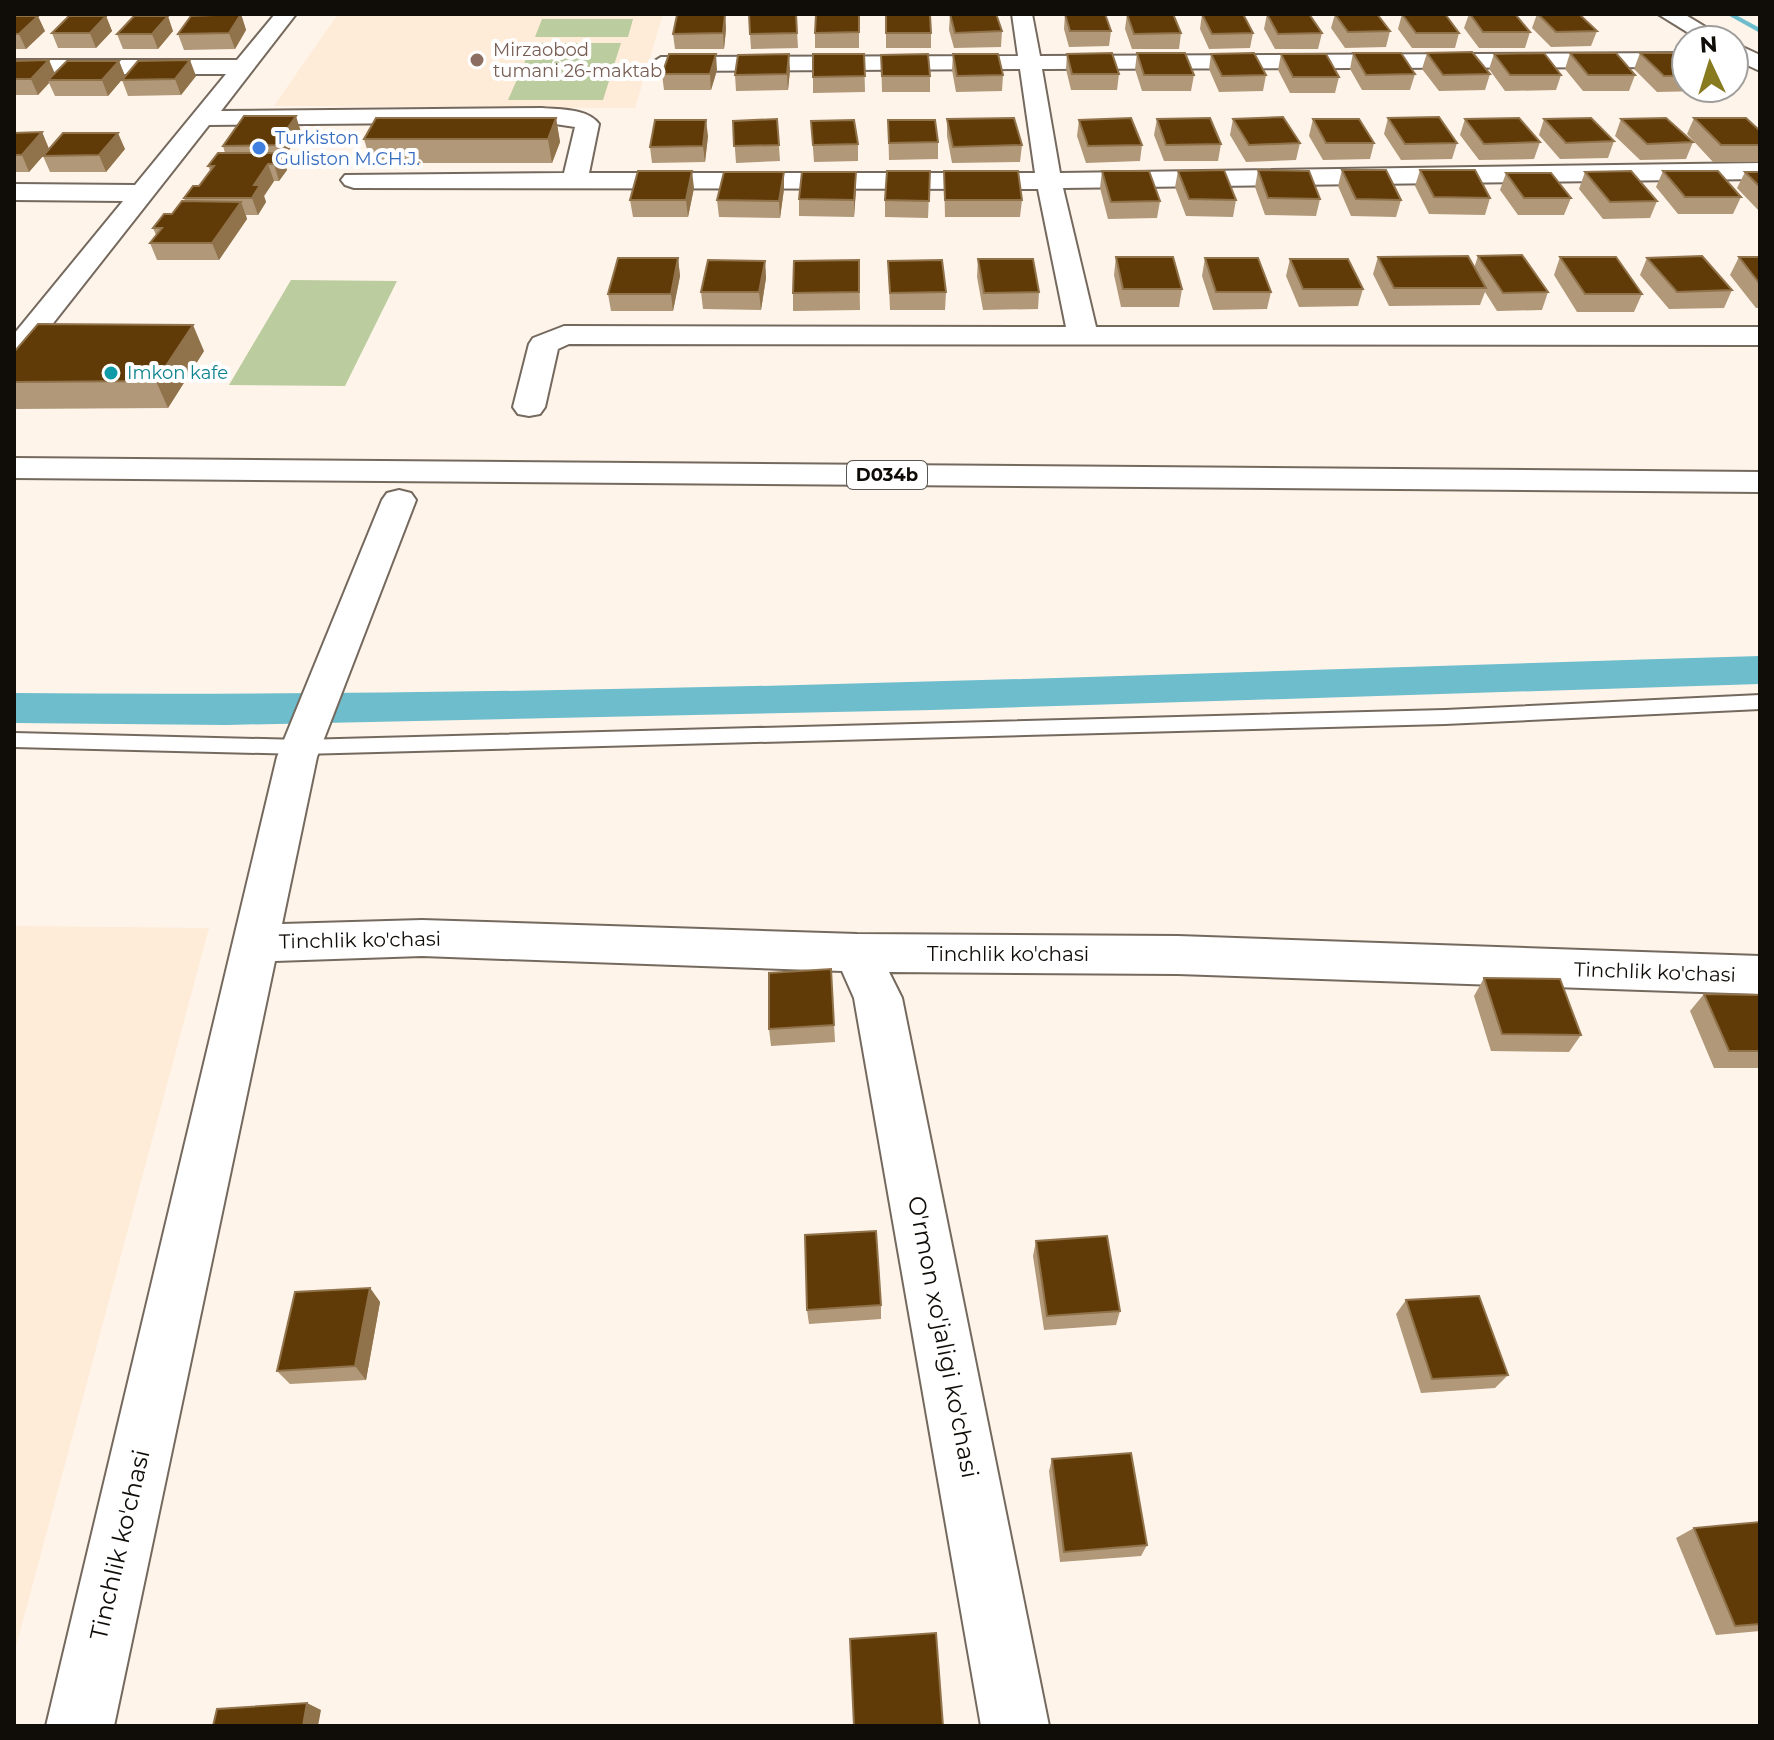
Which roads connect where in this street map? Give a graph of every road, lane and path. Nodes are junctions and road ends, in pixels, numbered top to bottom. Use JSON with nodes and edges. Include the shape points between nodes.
{"nodes":[{"id":1,"x":286,"y":14,"type":"edge"},
{"id":2,"x":1022,"y":14,"type":"edge"},
{"id":3,"x":1668,"y":14,"type":"edge"},
{"id":4,"x":1686,"y":24,"type":"edge"},
{"id":5,"x":1670,"y":60,"type":"edge"},
{"id":6,"x":1029,"y":63,"type":"junction"},
{"id":7,"x":661,"y":64,"type":"dead end"},
{"id":8,"x":14,"y":67,"type":"edge"},
{"id":9,"x":243,"y":67,"type":"junction"},
{"id":10,"x":205,"y":118,"type":"junction"},
{"id":11,"x":1760,"y":171,"type":"edge"},
{"id":12,"x":354,"y":180,"type":"dead end"},
{"id":13,"x":574,"y":181,"type":"junction"},
{"id":14,"x":1049,"y":181,"type":"junction"},
{"id":15,"x":14,"y":192,"type":"edge"},
{"id":16,"x":144,"y":193,"type":"junction"},
{"id":17,"x":1083,"y":335,"type":"junction"},
{"id":18,"x":1760,"y":336,"type":"edge"},
{"id":19,"x":14,"y":353,"type":"edge"},
{"id":20,"x":529,"y":407,"type":"dead end"},
{"id":21,"x":14,"y":468,"type":"edge"},
{"id":22,"x":1760,"y":482,"type":"edge"},
{"id":23,"x":787,"y":488,"type":"junction"},
{"id":24,"x":14,"y":498,"type":"edge"},
{"id":25,"x":399,"y":500,"type":"junction"},
{"id":26,"x":1760,"y":511,"type":"edge"},
{"id":27,"x":1760,"y":702,"type":"edge"},
{"id":28,"x":14,"y":740,"type":"edge"},
{"id":29,"x":301,"y":747,"type":"junction"},
{"id":30,"x":256,"y":943,"type":"junction"},
{"id":31,"x":857,"y":953,"type":"junction"},
{"id":32,"x":1760,"y":975,"type":"edge"},
{"id":33,"x":80,"y":1726,"type":"edge"},
{"id":34,"x":1015,"y":1726,"type":"edge"}],
"edges":[{"from":1,"to":9,"type":"street"},
{"from":2,"to":6,"type":"street"},
{"from":3,"to":4,"type":"street"},
{"from":5,"to":6,"type":"street"},
{"from":6,"to":7,"type":"street"},
{"from":6,"to":14,"type":"street"},
{"from":8,"to":9,"type":"street"},
{"from":9,"to":10,"type":"street"},
{"from":10,"to":13,"type":"street","via":[[574,118],[587,124]]},
{"from":10,"to":16,"type":"street"},
{"from":11,"to":14,"type":"street"},
{"from":12,"to":13,"type":"street"},
{"from":13,"to":14,"type":"street"},
{"from":14,"to":17,"type":"street"},
{"from":15,"to":16,"type":"street"},
{"from":16,"to":19,"type":"street"},
{"from":17,"to":18,"type":"street"},
{"from":17,"to":20,"type":"street","via":[[564,335],[544,344]]},
{"from":21,"to":23,"type":"street","number":"D034b"},
{"from":22,"to":23,"type":"street","number":"D034b"},
{"from":23,"to":25,"type":"street","number":"D034b"},
{"from":23,"to":26,"type":"street","number":"D034b"},
{"from":24,"to":25,"type":"street","number":"D034b"},
{"from":25,"to":29,"type":"street","name":"Tinchlik ko'chasi"},
{"from":27,"to":29,"type":"lane","via":[[1445,717]]},
{"from":28,"to":29,"type":"lane"},
{"from":29,"to":30,"type":"street","name":"Tinchlik ko'chasi"},
{"from":30,"to":31,"type":"street","name":"Tinchlik ko'chasi","via":[[422,938]]},
{"from":30,"to":33,"type":"street","name":"Tinchlik ko'chasi"},
{"from":31,"to":32,"type":"street","name":"Tinchlik ko'chasi","via":[[1178,955]]},
{"from":31,"to":34,"type":"street","name":"O'rmon xo'jaligi ko'chasi","via":[[878,998]]}]}
